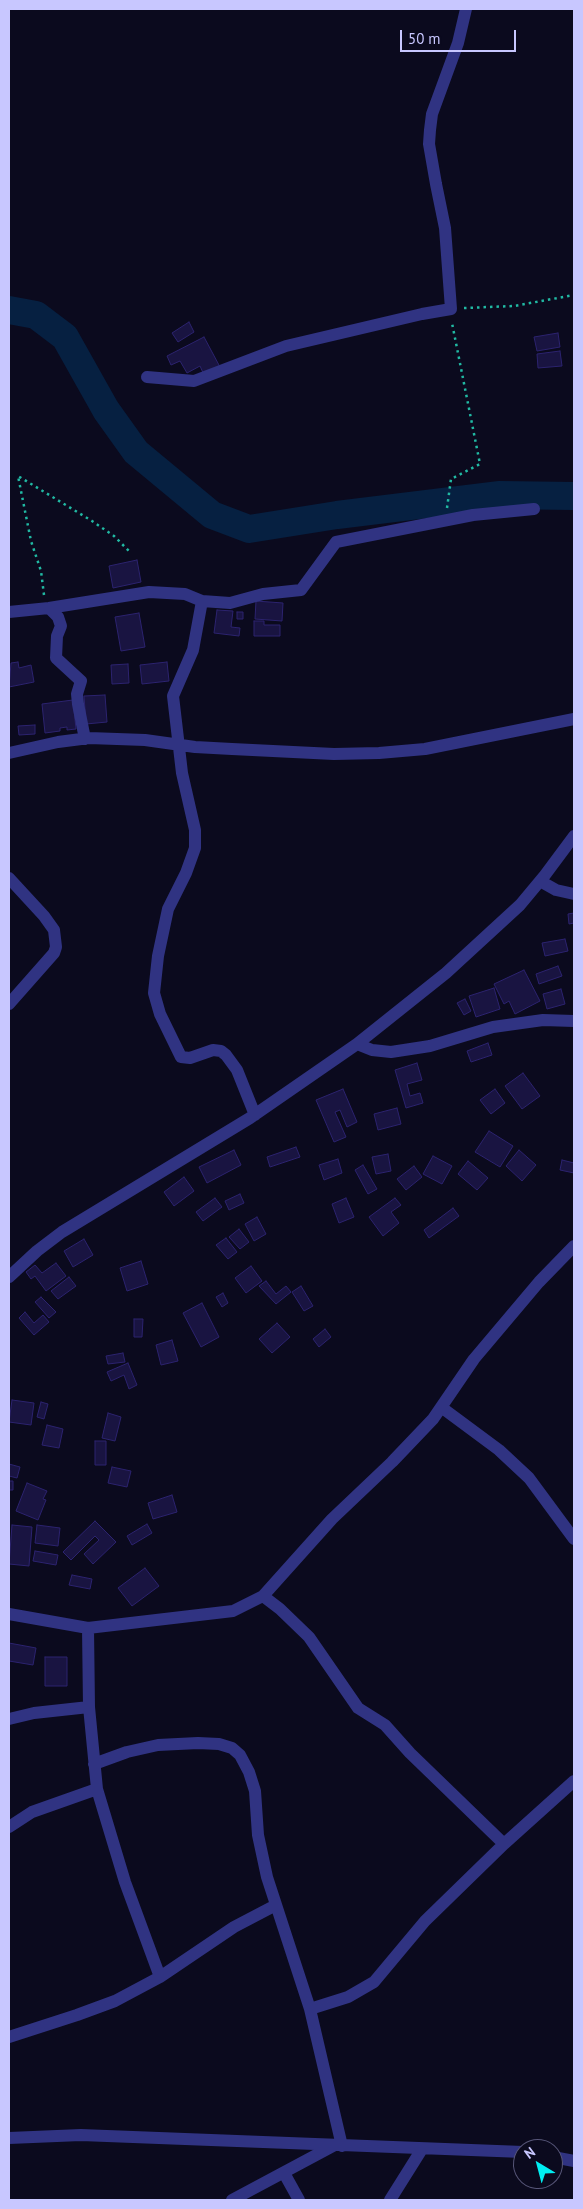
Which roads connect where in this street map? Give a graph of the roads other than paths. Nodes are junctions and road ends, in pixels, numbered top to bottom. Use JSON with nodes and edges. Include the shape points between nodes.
{"nodes":[{"id":1,"x":466,"y":9,"type":"edge"},
{"id":2,"x":147,"y":377,"type":"dead end"},
{"id":3,"x":534,"y":509,"type":"dead end"},
{"id":4,"x":202,"y":601,"type":"junction"},
{"id":5,"x":48,"y":608,"type":"junction"},
{"id":6,"x":9,"y":612,"type":"edge"},
{"id":7,"x":574,"y":719,"type":"edge"},
{"id":8,"x":85,"y":739,"type":"junction"},
{"id":9,"x":178,"y":744,"type":"junction"},
{"id":10,"x":9,"y":753,"type":"edge"},
{"id":11,"x":574,"y":836,"type":"edge"},
{"id":12,"x":9,"y":878,"type":"edge"},
{"id":13,"x":540,"y":882,"type":"junction"},
{"id":14,"x":574,"y":894,"type":"edge"},
{"id":15,"x":9,"y":1004,"type":"edge"},
{"id":16,"x":574,"y":1021,"type":"edge"},
{"id":17,"x":357,"y":1044,"type":"junction"},
{"id":18,"x":255,"y":1114,"type":"junction"},
{"id":19,"x":574,"y":1246,"type":"edge"},
{"id":20,"x":9,"y":1277,"type":"edge"},
{"id":21,"x":441,"y":1407,"type":"junction"},
{"id":22,"x":574,"y":1539,"type":"edge"},
{"id":23,"x":263,"y":1596,"type":"junction"},
{"id":24,"x":9,"y":1614,"type":"edge"},
{"id":25,"x":88,"y":1628,"type":"junction"},
{"id":26,"x":89,"y":1708,"type":"junction"},
{"id":27,"x":9,"y":1719,"type":"edge"},
{"id":28,"x":94,"y":1764,"type":"junction"},
{"id":29,"x":574,"y":1781,"type":"edge"},
{"id":30,"x":97,"y":1789,"type":"junction"},
{"id":31,"x":9,"y":1827,"type":"edge"},
{"id":32,"x":504,"y":1844,"type":"junction"},
{"id":33,"x":276,"y":1905,"type":"junction"},
{"id":34,"x":160,"y":1977,"type":"junction"},
{"id":35,"x":310,"y":2009,"type":"junction"},
{"id":36,"x":9,"y":2037,"type":"edge"},
{"id":37,"x":9,"y":2138,"type":"edge"},
{"id":38,"x":337,"y":2146,"type":"junction"},
{"id":39,"x":422,"y":2149,"type":"junction"},
{"id":40,"x":513,"y":2152,"type":"edge"},
{"id":41,"x":284,"y":2173,"type":"junction"},
{"id":42,"x":232,"y":2200,"type":"edge"},
{"id":43,"x":299,"y":2200,"type":"edge"},
{"id":44,"x":390,"y":2200,"type":"edge"}],
"edges":[{"from":1,"to":2,"type":"street","via":[[458,43],[432,114],[429,144],[445,228],[451,309],[286,346],[194,381]]},
{"from":3,"to":4,"type":"street","via":[[473,515],[336,542],[301,590],[263,594],[230,603]]},
{"from":4,"to":5,"type":"street","via":[[185,594],[149,592]]},
{"from":4,"to":9,"type":"street","via":[[194,650],[173,696]]},
{"from":5,"to":6,"type":"street"},
{"from":5,"to":8,"type":"street","via":[[58,617],[61,626],[56,658],[81,681],[77,694],[78,710]]},
{"from":7,"to":9,"type":"street","via":[[425,750],[378,753],[334,754]]},
{"from":8,"to":9,"type":"street"},
{"from":8,"to":10,"type":"street"},
{"from":9,"to":18,"type":"street","via":[[196,839],[191,860],[168,909],[154,993],[160,1014],[181,1057],[221,1051],[236,1070]]},
{"from":11,"to":13,"type":"street"},
{"from":12,"to":15,"type":"street","via":[[54,930],[56,948]]},
{"from":13,"to":14,"type":"street"},
{"from":13,"to":17,"type":"street","via":[[520,905],[446,973]]},
{"from":16,"to":17,"type":"street","via":[[543,1020],[494,1027],[430,1046],[391,1052]]},
{"from":17,"to":18,"type":"street"},
{"from":18,"to":20,"type":"street","via":[[62,1232]]},
{"from":19,"to":21,"type":"street","via":[[474,1359]]},
{"from":21,"to":22,"type":"street","via":[[499,1450],[529,1478]]},
{"from":21,"to":23,"type":"street","via":[[392,1462],[332,1519]]},
{"from":23,"to":25,"type":"street","via":[[233,1611]]},
{"from":23,"to":32,"type":"street","via":[[309,1637],[358,1708],[384,1725]]},
{"from":24,"to":25,"type":"street"},
{"from":25,"to":26,"type":"street"},
{"from":26,"to":27,"type":"street","via":[[34,1713]]},
{"from":26,"to":28,"type":"street"},
{"from":28,"to":30,"type":"street"},
{"from":28,"to":33,"type":"street","via":[[158,1744],[219,1744],[240,1754],[254,1791],[262,1855]]},
{"from":29,"to":32,"type":"street"},
{"from":30,"to":31,"type":"street","via":[[32,1812]]},
{"from":30,"to":34,"type":"street","via":[[125,1882]]},
{"from":32,"to":35,"type":"street","via":[[425,1921],[374,1982],[348,1997]]},
{"from":33,"to":34,"type":"street","via":[[234,1927]]},
{"from":33,"to":35,"type":"street"},
{"from":34,"to":36,"type":"street","via":[[115,2001]]},
{"from":35,"to":38,"type":"street"},
{"from":37,"to":38,"type":"street","via":[[80,2136]]},
{"from":38,"to":39,"type":"street"},
{"from":38,"to":41,"type":"street"},
{"from":39,"to":40,"type":"street"},
{"from":39,"to":44,"type":"street"},
{"from":41,"to":42,"type":"street"},
{"from":41,"to":43,"type":"street"}]}
